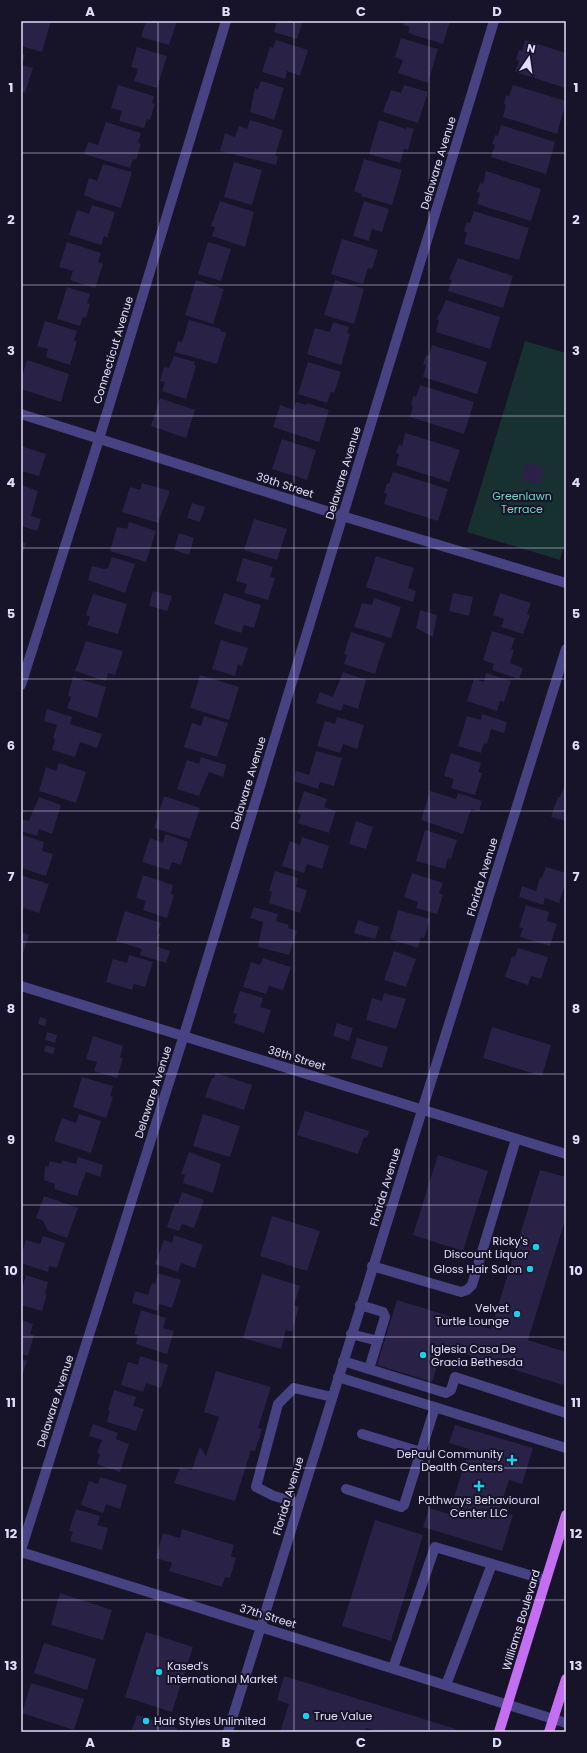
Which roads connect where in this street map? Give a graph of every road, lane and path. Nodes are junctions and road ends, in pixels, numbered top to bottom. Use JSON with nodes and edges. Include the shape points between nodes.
{"nodes":[{"id":1,"x":226,"y":21,"type":"edge"},
{"id":2,"x":494,"y":21,"type":"edge"},
{"id":3,"x":21,"y":414,"type":"edge"},
{"id":4,"x":99,"y":439,"type":"junction"},
{"id":5,"x":342,"y":516,"type":"junction"},
{"id":6,"x":566,"y":583,"type":"edge"},
{"id":7,"x":566,"y":649,"type":"edge"},
{"id":8,"x":21,"y":685,"type":"edge"},
{"id":9,"x":21,"y":986,"type":"edge"},
{"id":10,"x":184,"y":1035,"type":"junction"},
{"id":11,"x":422,"y":1109,"type":"junction"},
{"id":12,"x":516,"y":1139,"type":"junction"},
{"id":13,"x":566,"y":1154,"type":"edge"},
{"id":14,"x":372,"y":1266,"type":"junction"},
{"id":15,"x":360,"y":1305,"type":"junction"},
{"id":16,"x":351,"y":1334,"type":"junction"},
{"id":17,"x":378,"y":1341,"type":"junction"},
{"id":18,"x":343,"y":1361,"type":"junction"},
{"id":19,"x":369,"y":1369,"type":"junction"},
{"id":20,"x":338,"y":1377,"type":"junction"},
{"id":21,"x":332,"y":1397,"type":"junction"},
{"id":22,"x":435,"y":1407,"type":"junction"},
{"id":23,"x":566,"y":1413,"type":"edge"},
{"id":24,"x":362,"y":1434,"type":"dead end"},
{"id":25,"x":566,"y":1448,"type":"edge"},
{"id":26,"x":421,"y":1452,"type":"junction"},
{"id":27,"x":346,"y":1489,"type":"dead end"},
{"id":28,"x":299,"y":1504,"type":"junction"},
{"id":29,"x":566,"y":1515,"type":"edge"},
{"id":30,"x":21,"y":1551,"type":"edge"},
{"id":31,"x":492,"y":1564,"type":"junction"},
{"id":32,"x":546,"y":1580,"type":"junction"},
{"id":33,"x":260,"y":1626,"type":"junction"},
{"id":34,"x":393,"y":1668,"type":"junction"},
{"id":35,"x":566,"y":1679,"type":"edge"},
{"id":36,"x":446,"y":1685,"type":"junction"},
{"id":37,"x":507,"y":1705,"type":"junction"},
{"id":38,"x":553,"y":1719,"type":"junction"},
{"id":39,"x":566,"y":1723,"type":"edge"},
{"id":40,"x":228,"y":1732,"type":"edge"},
{"id":41,"x":499,"y":1732,"type":"edge"},
{"id":42,"x":549,"y":1732,"type":"edge"}],
"edges":[{"from":1,"to":4,"type":"street","name":"Connecticut Avenue"},
{"from":2,"to":5,"type":"street","name":"Delaware Avenue"},
{"from":3,"to":4,"type":"street","name":"39th Street"},
{"from":4,"to":5,"type":"street","name":"39th Street"},
{"from":4,"to":8,"type":"street","name":"Connecticut Avenue"},
{"from":5,"to":6,"type":"street","name":"39th Street"},
{"from":5,"to":10,"type":"street","name":"Delaware Avenue"},
{"from":7,"to":11,"type":"street","name":"Florida Avenue"},
{"from":9,"to":10,"type":"street","name":"38th Street"},
{"from":10,"to":11,"type":"street","name":"38th Street"},
{"from":10,"to":30,"type":"street","name":"Delaware Avenue"},
{"from":11,"to":12,"type":"street","name":"38th Street"},
{"from":11,"to":14,"type":"street","name":"Florida Avenue"},
{"from":12,"to":13,"type":"street","name":"38th Street"},
{"from":12,"to":14,"type":"street","via":[[472,1285],[468,1290],[461,1292]]},
{"from":14,"to":15,"type":"street","name":"Florida Avenue"},
{"from":15,"to":16,"type":"street","name":"Florida Avenue"},
{"from":15,"to":17,"type":"street","via":[[383,1312],[385,1317]]},
{"from":16,"to":17,"type":"street"},
{"from":16,"to":18,"type":"street","name":"Florida Avenue"},
{"from":17,"to":19,"type":"street"},
{"from":18,"to":19,"type":"street"},
{"from":18,"to":20,"type":"street","name":"Florida Avenue"},
{"from":19,"to":23,"type":"street","via":[[446,1393],[451,1390],[455,1377]]},
{"from":20,"to":21,"type":"street","name":"Florida Avenue"},
{"from":20,"to":22,"type":"street"},
{"from":21,"to":28,"type":"street","name":"Florida Avenue"},
{"from":21,"to":28,"type":"street","via":[[294,1388],[278,1404],[256,1487]]},
{"from":22,"to":25,"type":"street"},
{"from":22,"to":26,"type":"street"},
{"from":24,"to":26,"type":"street"},
{"from":26,"to":27,"type":"street","via":[[404,1505],[401,1507]]},
{"from":28,"to":33,"type":"street","name":"Florida Avenue"},
{"from":29,"to":32,"type":"main road","name":"Williams Boulevard"},
{"from":30,"to":33,"type":"street","name":"37th Street"},
{"from":31,"to":32,"type":"street"},
{"from":31,"to":34,"type":"street","via":[[435,1547]]},
{"from":31,"to":36,"type":"street"},
{"from":32,"to":37,"type":"main road","name":"Williams Boulevard"},
{"from":33,"to":34,"type":"street","name":"37th Street"},
{"from":33,"to":40,"type":"street","name":"Florida Avenue"},
{"from":34,"to":36,"type":"street","name":"37th Street"},
{"from":35,"to":38,"type":"main road"},
{"from":36,"to":37,"type":"street","name":"37th Street"},
{"from":37,"to":38,"type":"street","name":"37th Street"},
{"from":37,"to":41,"type":"main road","name":"Williams Boulevard"},
{"from":38,"to":39,"type":"street","name":"37th Street"},
{"from":38,"to":42,"type":"main road"}]}
